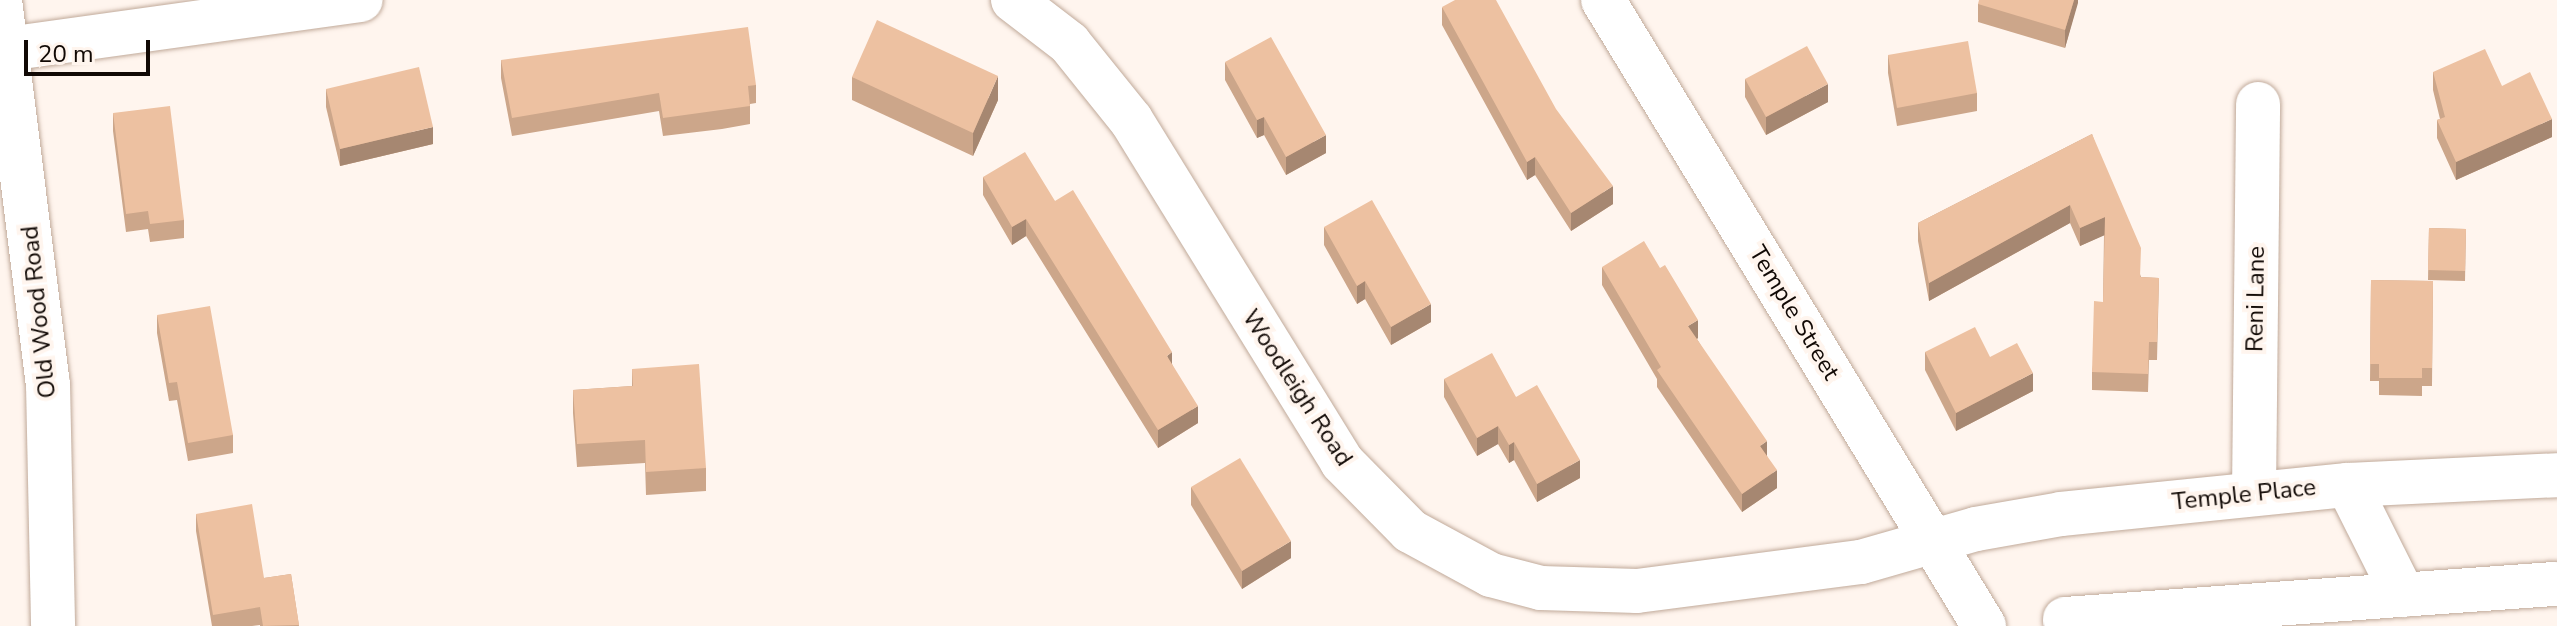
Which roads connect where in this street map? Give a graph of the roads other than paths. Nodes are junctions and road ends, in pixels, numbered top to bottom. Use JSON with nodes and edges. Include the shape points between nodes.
{"nodes":[{"id":1,"x":0,"y":0,"type":"edge"},
{"id":2,"x":361,"y":0,"type":"edge"},
{"id":3,"x":1013,"y":0,"type":"edge"},
{"id":4,"x":1603,"y":0,"type":"edge"},
{"id":5,"x":7,"y":49,"type":"junction"},
{"id":6,"x":2258,"y":104,"type":"dead end"},
{"id":7,"x":2557,"y":475,"type":"edge"},
{"id":8,"x":2348,"y":485,"type":"junction"},
{"id":9,"x":2254,"y":494,"type":"junction"},
{"id":10,"x":1933,"y":541,"type":"junction"},
{"id":11,"x":2557,"y":584,"type":"edge"},
{"id":12,"x":2403,"y":595,"type":"junction"},
{"id":13,"x":2065,"y":619,"type":"dead end"},
{"id":14,"x":53,"y":626,"type":"edge"},
{"id":15,"x":1984,"y":626,"type":"edge"}],
"edges":[{"from":1,"to":5,"type":"street","name":"Old Wood Road"},
{"from":2,"to":5,"type":"street"},
{"from":3,"to":10,"type":"street","name":"Woodleigh Road","via":[[1069,43],[1131,120],[1342,462],[1399,522],[1448,554],[1491,575],[1541,588],[1637,591],[1826,568]]},
{"from":4,"to":10,"type":"street","name":"Temple Street"},
{"from":5,"to":14,"type":"street","name":"Old Wood Road","via":[[48,384]]},
{"from":6,"to":9,"type":"street","name":"Reni Lane"},
{"from":7,"to":8,"type":"street","name":"Temple Place"},
{"from":8,"to":9,"type":"street","name":"Temple Place"},
{"from":8,"to":12,"type":"street"},
{"from":9,"to":10,"type":"street","name":"Temple Place","via":[[2061,514]]},
{"from":10,"to":15,"type":"street","name":"Temple Street"},
{"from":11,"to":12,"type":"street"},
{"from":12,"to":13,"type":"street"}]}
